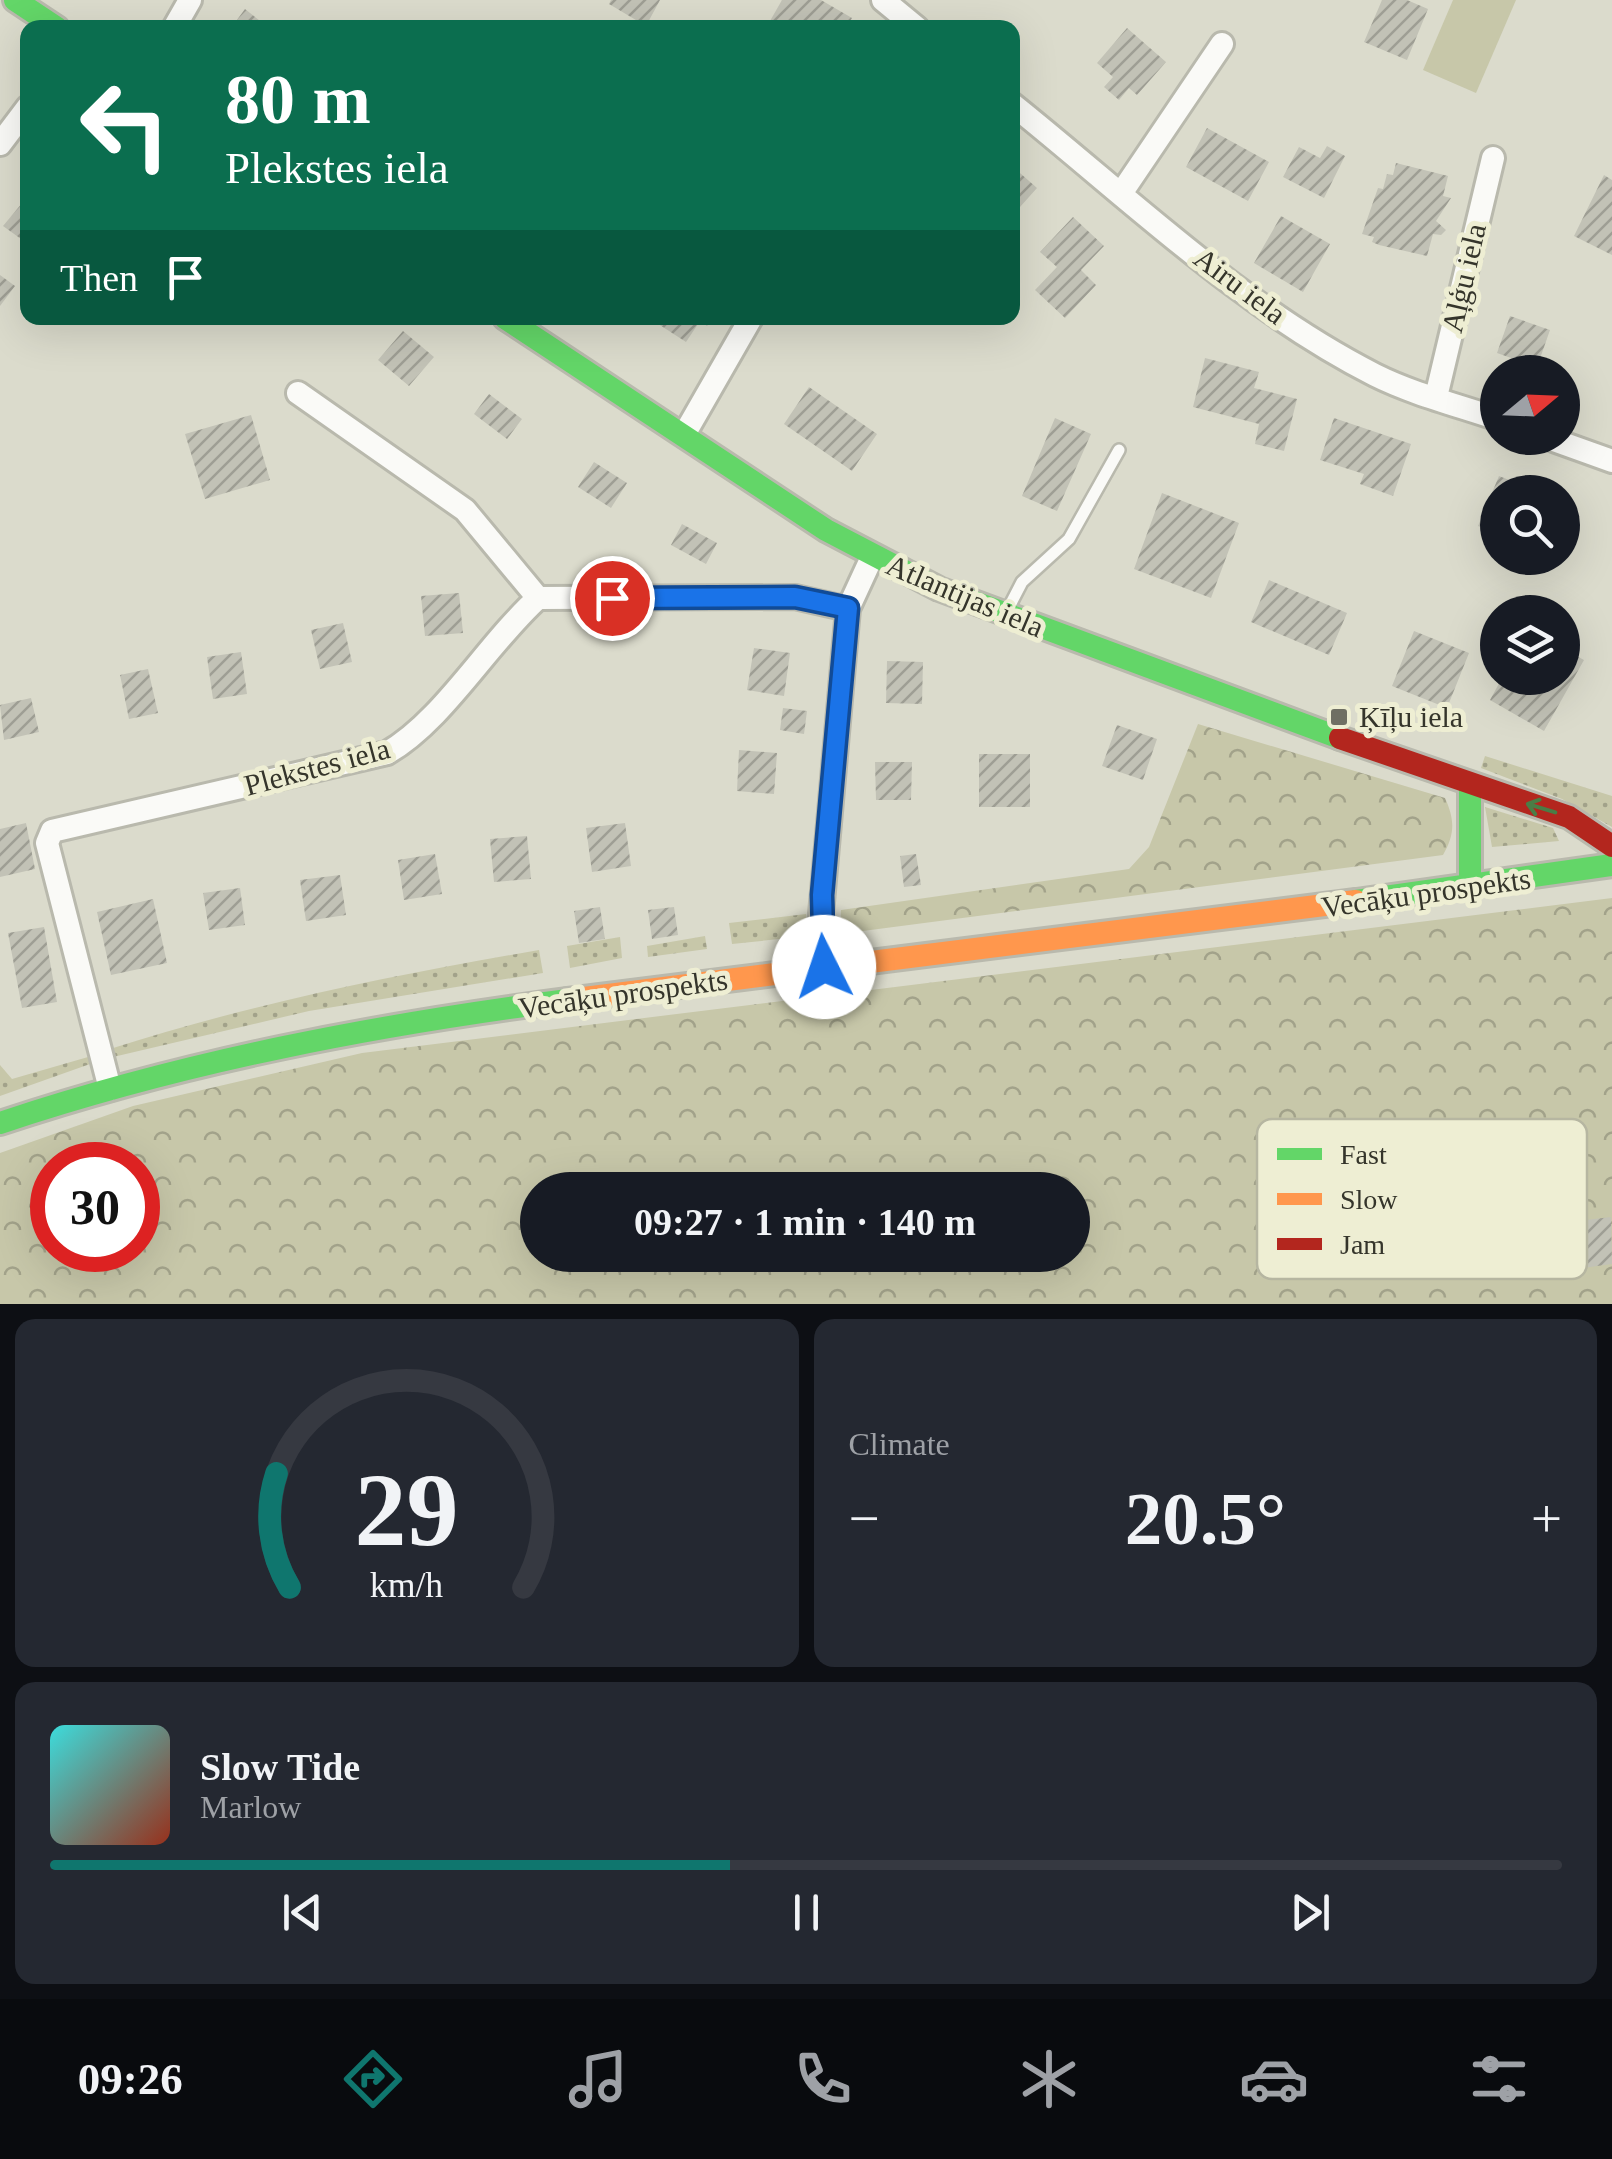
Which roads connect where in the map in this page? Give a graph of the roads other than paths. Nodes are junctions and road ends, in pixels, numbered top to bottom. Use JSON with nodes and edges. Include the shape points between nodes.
{"nodes":[{"id":1,"x":16,"y":0,"type":"edge"},
{"id":2,"x":45,"y":20,"type":"edge"},
{"id":3,"x":1222,"y":44,"type":"dead end"},
{"id":4,"x":1020,"y":110,"type":"edge"},
{"id":5,"x":20,"y":118,"type":"edge"},
{"id":6,"x":0,"y":144,"type":"edge"},
{"id":7,"x":1492,"y":158,"type":"dead end"},
{"id":8,"x":1122,"y":192,"type":"junction"},
{"id":9,"x":516,"y":325,"type":"edge"},
{"id":10,"x":747,"y":325,"type":"edge"},
{"id":11,"x":298,"y":393,"type":"dead end"},
{"id":12,"x":1436,"y":397,"type":"junction"},
{"id":13,"x":1480,"y":413,"type":"edge"},
{"id":14,"x":685,"y":433,"type":"junction"},
{"id":15,"x":1580,"y":449,"type":"edge"},
{"id":16,"x":1119,"y":450,"type":"dead end"},
{"id":17,"x":1612,"y":460,"type":"edge"},
{"id":18,"x":872,"y":557,"type":"junction"},
{"id":19,"x":538,"y":598,"type":"junction"},
{"id":20,"x":848,"y":608,"type":"junction"},
{"id":21,"x":1004,"y":616,"type":"junction"},
{"id":22,"x":1470,"y":786,"type":"junction"},
{"id":23,"x":1609,"y":843,"type":"edge"},
{"id":24,"x":1612,"y":865,"type":"edge"},
{"id":25,"x":1470,"y":887,"type":"junction"},
{"id":26,"x":824,"y":967,"type":"junction"},
{"id":27,"x":110,"y":1089,"type":"junction"},
{"id":28,"x":0,"y":1123,"type":"edge"}],
"edges":[{"from":1,"to":2,"type":"main road"},
{"from":3,"to":8,"type":"street"},
{"from":4,"to":8,"type":"street","name":"Airu iela"},
{"from":5,"to":6,"type":"street"},
{"from":7,"to":12,"type":"street","name":"Aļģu iela"},
{"from":8,"to":12,"type":"street","name":"Airu iela","via":[[1324,348]]},
{"from":9,"to":14,"type":"main road","name":"Atlantijas iela"},
{"from":10,"to":14,"type":"street"},
{"from":11,"to":19,"type":"street","via":[[465,510]]},
{"from":12,"to":13,"type":"street","name":"Airu iela"},
{"from":14,"to":18,"type":"main road","name":"Atlantijas iela"},
{"from":15,"to":17,"type":"street"},
{"from":16,"to":21,"type":"lane","via":[[1069,539],[1022,582]]},
{"from":18,"to":20,"type":"street"},
{"from":18,"to":21,"type":"main road","name":"Atlantijas iela"},
{"from":19,"to":20,"type":"street","via":[[795,597]]},
{"from":19,"to":27,"type":"street","name":"Plekstes iela","via":[[412,738],[387,753],[52,832],[47,843]]},
{"from":20,"to":26,"type":"street","via":[[820,925]]},
{"from":21,"to":22,"type":"main road","name":"Atlantijas iela"},
{"from":23,"to":22,"type":"main road","name":"Atlantijas iela","one_way":true,"via":[[1569,816]]},
{"from":22,"to":25,"type":"main road"},
{"from":24,"to":25,"type":"main road","name":"Vecāķu prospekts"},
{"from":25,"to":26,"type":"main road","name":"Vecāķu prospekts"},
{"from":26,"to":27,"type":"main road","name":"Vecāķu prospekts","via":[[359,1031],[249,1051]]},
{"from":27,"to":28,"type":"main road","name":"Vecāķu prospekts"}]}
